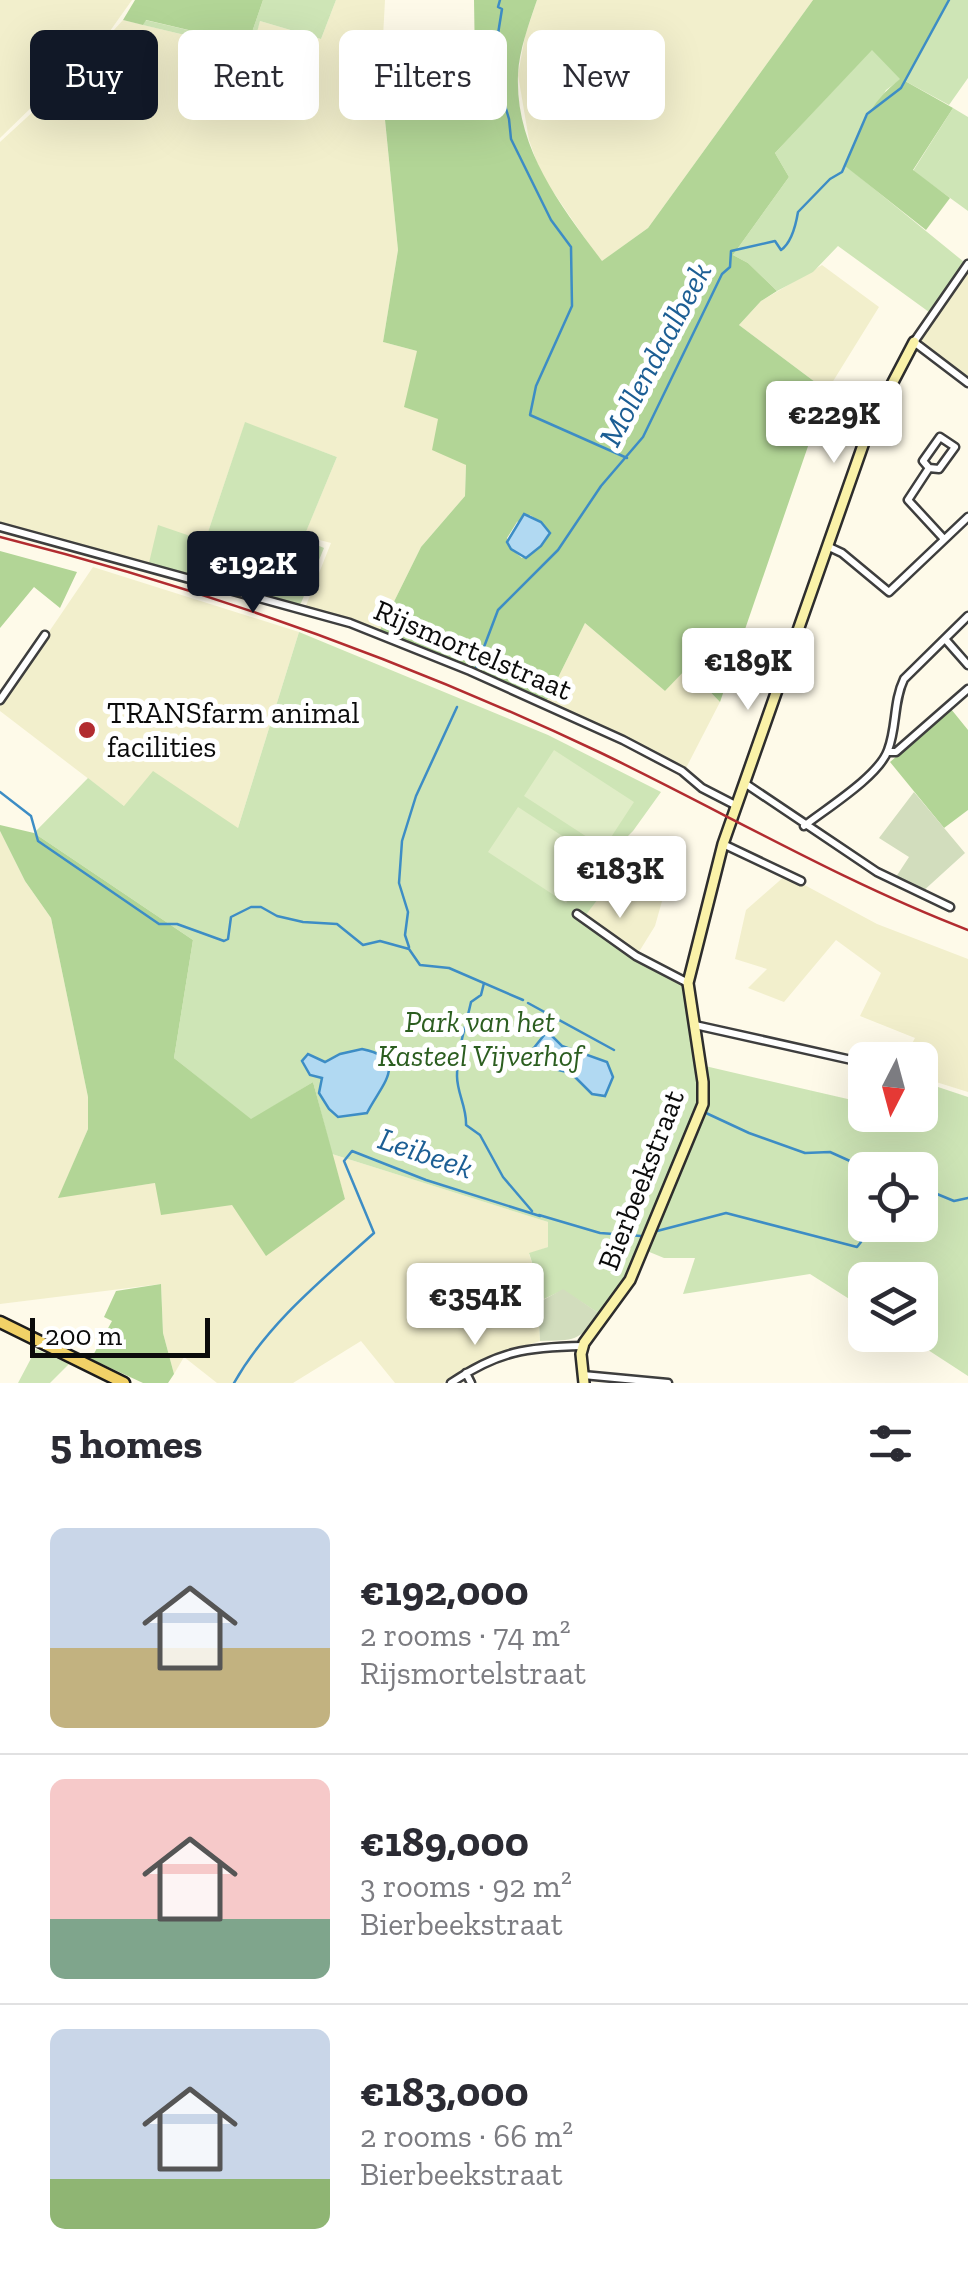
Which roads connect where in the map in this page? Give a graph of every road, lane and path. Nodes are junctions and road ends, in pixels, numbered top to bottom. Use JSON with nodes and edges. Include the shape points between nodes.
{"nodes":[{"id":1,"x":968,"y":264,"type":"edge"},
{"id":2,"x":914,"y":342,"type":"junction"},
{"id":3,"x":968,"y":383,"type":"edge"},
{"id":4,"x":929,"y":468,"type":"junction"},
{"id":5,"x":968,"y":517,"type":"edge"},
{"id":6,"x":0,"y":527,"type":"edge"},
{"id":7,"x":944,"y":540,"type":"junction"},
{"id":8,"x":827,"y":546,"type":"junction"},
{"id":9,"x":968,"y":616,"type":"edge"},
{"id":10,"x":45,"y":635,"type":"dead end"},
{"id":11,"x":945,"y":639,"type":"junction"},
{"id":12,"x":968,"y":665,"type":"edge"},
{"id":13,"x":968,"y":690,"type":"edge"},
{"id":14,"x":0,"y":700,"type":"edge"},
{"id":15,"x":888,"y":752,"type":"junction"},
{"id":16,"x":746,"y":784,"type":"junction"},
{"id":17,"x":738,"y":807,"type":"junction"},
{"id":18,"x":804,"y":826,"type":"junction"},
{"id":19,"x":723,"y":844,"type":"junction"},
{"id":20,"x":802,"y":881,"type":"dead end"},
{"id":21,"x":950,"y":908,"type":"dead end"},
{"id":22,"x":577,"y":914,"type":"dead end"},
{"id":23,"x":688,"y":983,"type":"junction"},
{"id":24,"x":694,"y":1025,"type":"junction"},
{"id":25,"x":848,"y":1059,"type":"edge"},
{"id":26,"x":0,"y":1322,"type":"edge"},
{"id":27,"x":582,"y":1346,"type":"junction"},
{"id":28,"x":466,"y":1373,"type":"junction"},
{"id":29,"x":584,"y":1379,"type":"edge"},
{"id":30,"x":124,"y":1383,"type":"edge"},
{"id":31,"x":451,"y":1383,"type":"edge"},
{"id":32,"x":471,"y":1383,"type":"edge"},
{"id":33,"x":668,"y":1383,"type":"edge"}],
"edges":[{"from":1,"to":2,"type":"street","name":"Bierbeekstraat"},
{"from":2,"to":3,"type":"street"},
{"from":2,"to":8,"type":"street","name":"Bierbeekstraat","via":[[869,428]]},
{"from":4,"to":4,"type":"street","via":[[939,469],[955,448],[940,436],[923,461]]},
{"from":4,"to":7,"type":"street","via":[[908,500]]},
{"from":5,"to":7,"type":"street"},
{"from":6,"to":17,"type":"street","name":"Rijsmortelstraat","via":[[350,623],[607,732]]},
{"from":7,"to":8,"type":"street","via":[[889,592]]},
{"from":8,"to":16,"type":"street","name":"Bierbeekstraat"},
{"from":9,"to":11,"type":"street"},
{"from":10,"to":14,"type":"street"},
{"from":11,"to":12,"type":"street"},
{"from":11,"to":15,"type":"street","via":[[904,680]]},
{"from":13,"to":15,"type":"street"},
{"from":15,"to":18,"type":"street","via":[[878,768]]},
{"from":16,"to":17,"type":"street","name":"Bierbeekstraat"},
{"from":16,"to":18,"type":"street"},
{"from":17,"to":19,"type":"street","name":"Bierbeekstraat"},
{"from":18,"to":21,"type":"street"},
{"from":19,"to":20,"type":"street"},
{"from":19,"to":23,"type":"street","name":"Bierbeekstraat"},
{"from":22,"to":23,"type":"street"},
{"from":23,"to":24,"type":"street","name":"Bierbeekstraat"},
{"from":24,"to":25,"type":"street"},
{"from":24,"to":27,"type":"street","name":"Bierbeekstraat","via":[[701,1110],[630,1280]]},
{"from":26,"to":30,"type":"main road"},
{"from":27,"to":28,"type":"street","via":[[531,1347]]},
{"from":27,"to":29,"type":"street"},
{"from":28,"to":31,"type":"street"},
{"from":28,"to":32,"type":"street"},
{"from":29,"to":33,"type":"street"}]}
